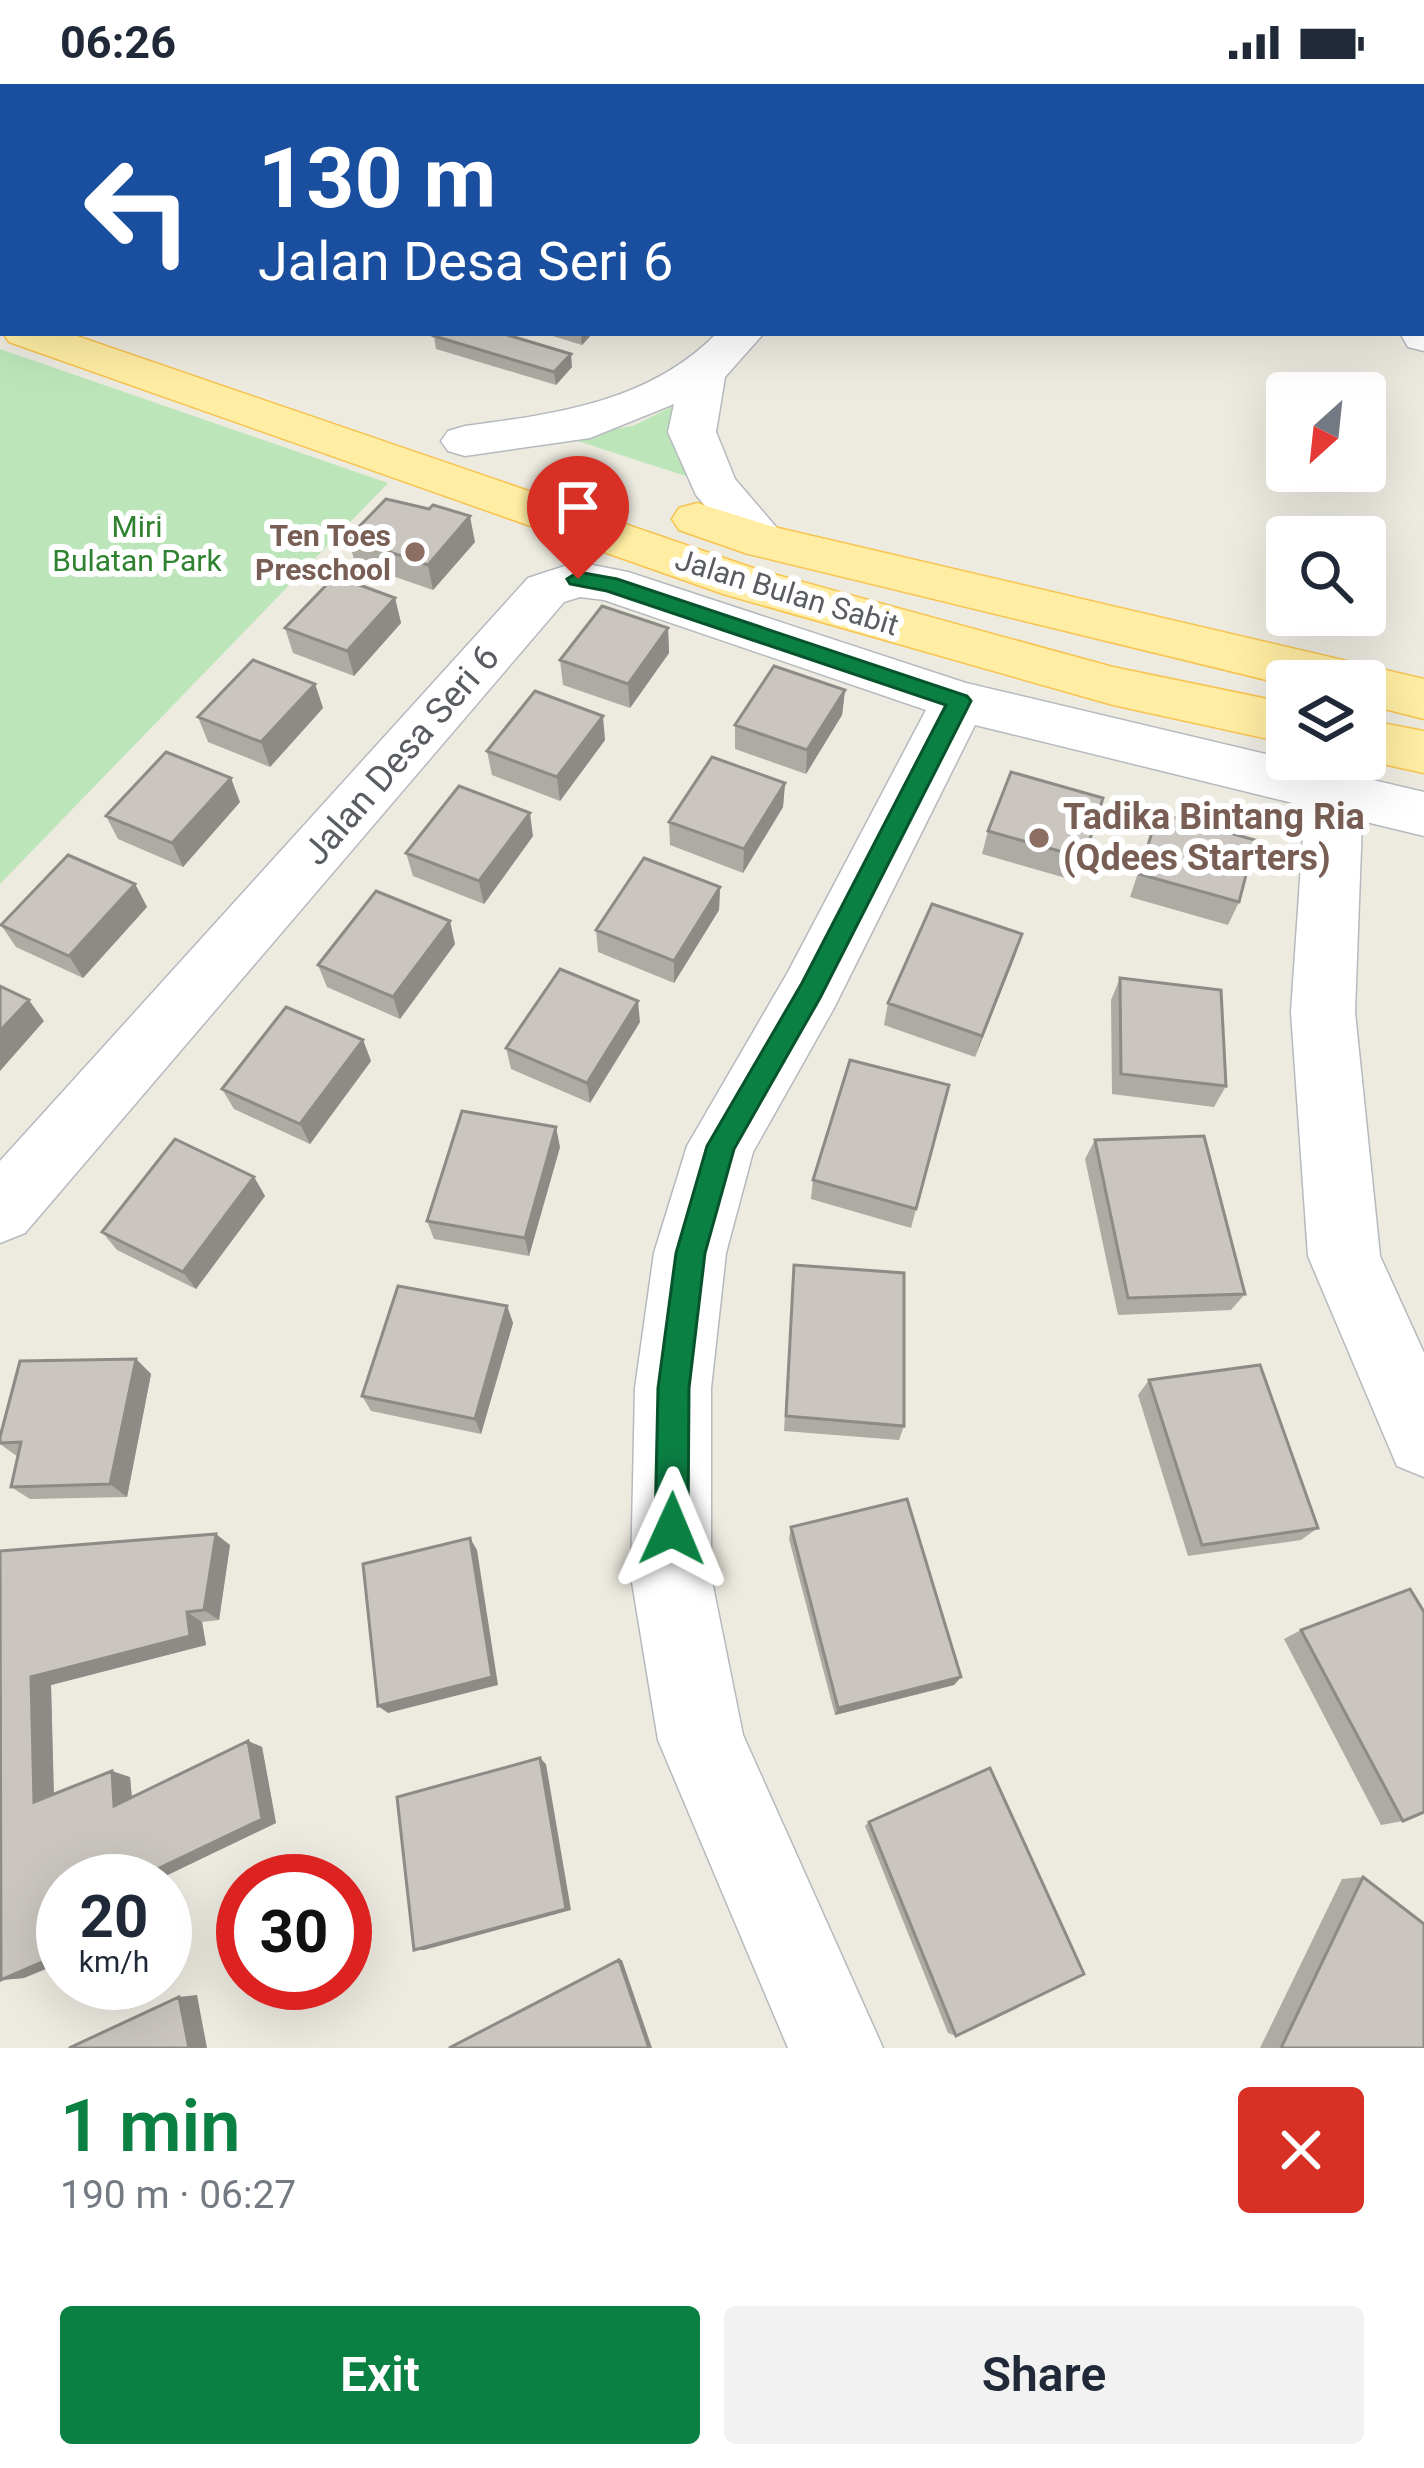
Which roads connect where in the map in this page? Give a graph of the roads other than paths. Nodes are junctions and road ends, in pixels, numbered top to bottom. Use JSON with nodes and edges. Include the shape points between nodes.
{"nodes":[{"id":1,"x":34,"y":336,"type":"edge"},
{"id":2,"x":169,"y":336,"type":"edge"},
{"id":3,"x":739,"y":336,"type":"edge"},
{"id":4,"x":703,"y":374,"type":"junction"},
{"id":5,"x":465,"y":441,"type":"junction"},
{"id":6,"x":763,"y":541,"type":"junction"},
{"id":7,"x":1266,"y":661,"type":"edge"},
{"id":8,"x":959,"y":701,"type":"junction"},
{"id":9,"x":1266,"y":725,"type":"edge"},
{"id":10,"x":1266,"y":736,"type":"edge"},
{"id":11,"x":1343,"y":780,"type":"edge"},
{"id":12,"x":1386,"y":780,"type":"edge"},
{"id":13,"x":1424,"y":814,"type":"edge"},
{"id":14,"x":0,"y":1211,"type":"edge"},
{"id":15,"x":1424,"y":1439,"type":"edge"},
{"id":16,"x":836,"y":2048,"type":"edge"}],
"edges":[{"from":1,"to":9,"type":"main road","name":"Jalan Bulan Sabit","via":[[741,582]]},
{"from":2,"to":5,"type":"main road","name":"Jalan Bulan Sabit"},
{"from":3,"to":4,"type":"street"},
{"from":4,"to":5,"type":"street","via":[[590,424]]},
{"from":4,"to":6,"type":"street","via":[[692,432],[713,484]]},
{"from":5,"to":6,"type":"main road","name":"Jalan Bulan Sabit"},
{"from":6,"to":7,"type":"main road","name":"Jalan Bulan Sabit"},
{"from":8,"to":10,"type":"street","name":"Jalan Desa Seri 6"},
{"from":8,"to":14,"type":"street","name":"Jalan Desa Seri 6","via":[[610,584],[578,579],[546,590]]},
{"from":8,"to":16,"type":"street","via":[[721,1146],[690,1253],[673,1388],[671,1576],[701,1740]]},
{"from":11,"to":15,"type":"street","via":[[1323,1012],[1344,1256]]},
{"from":12,"to":13,"type":"street","name":"Jalan Desa Seri 6"}]}
